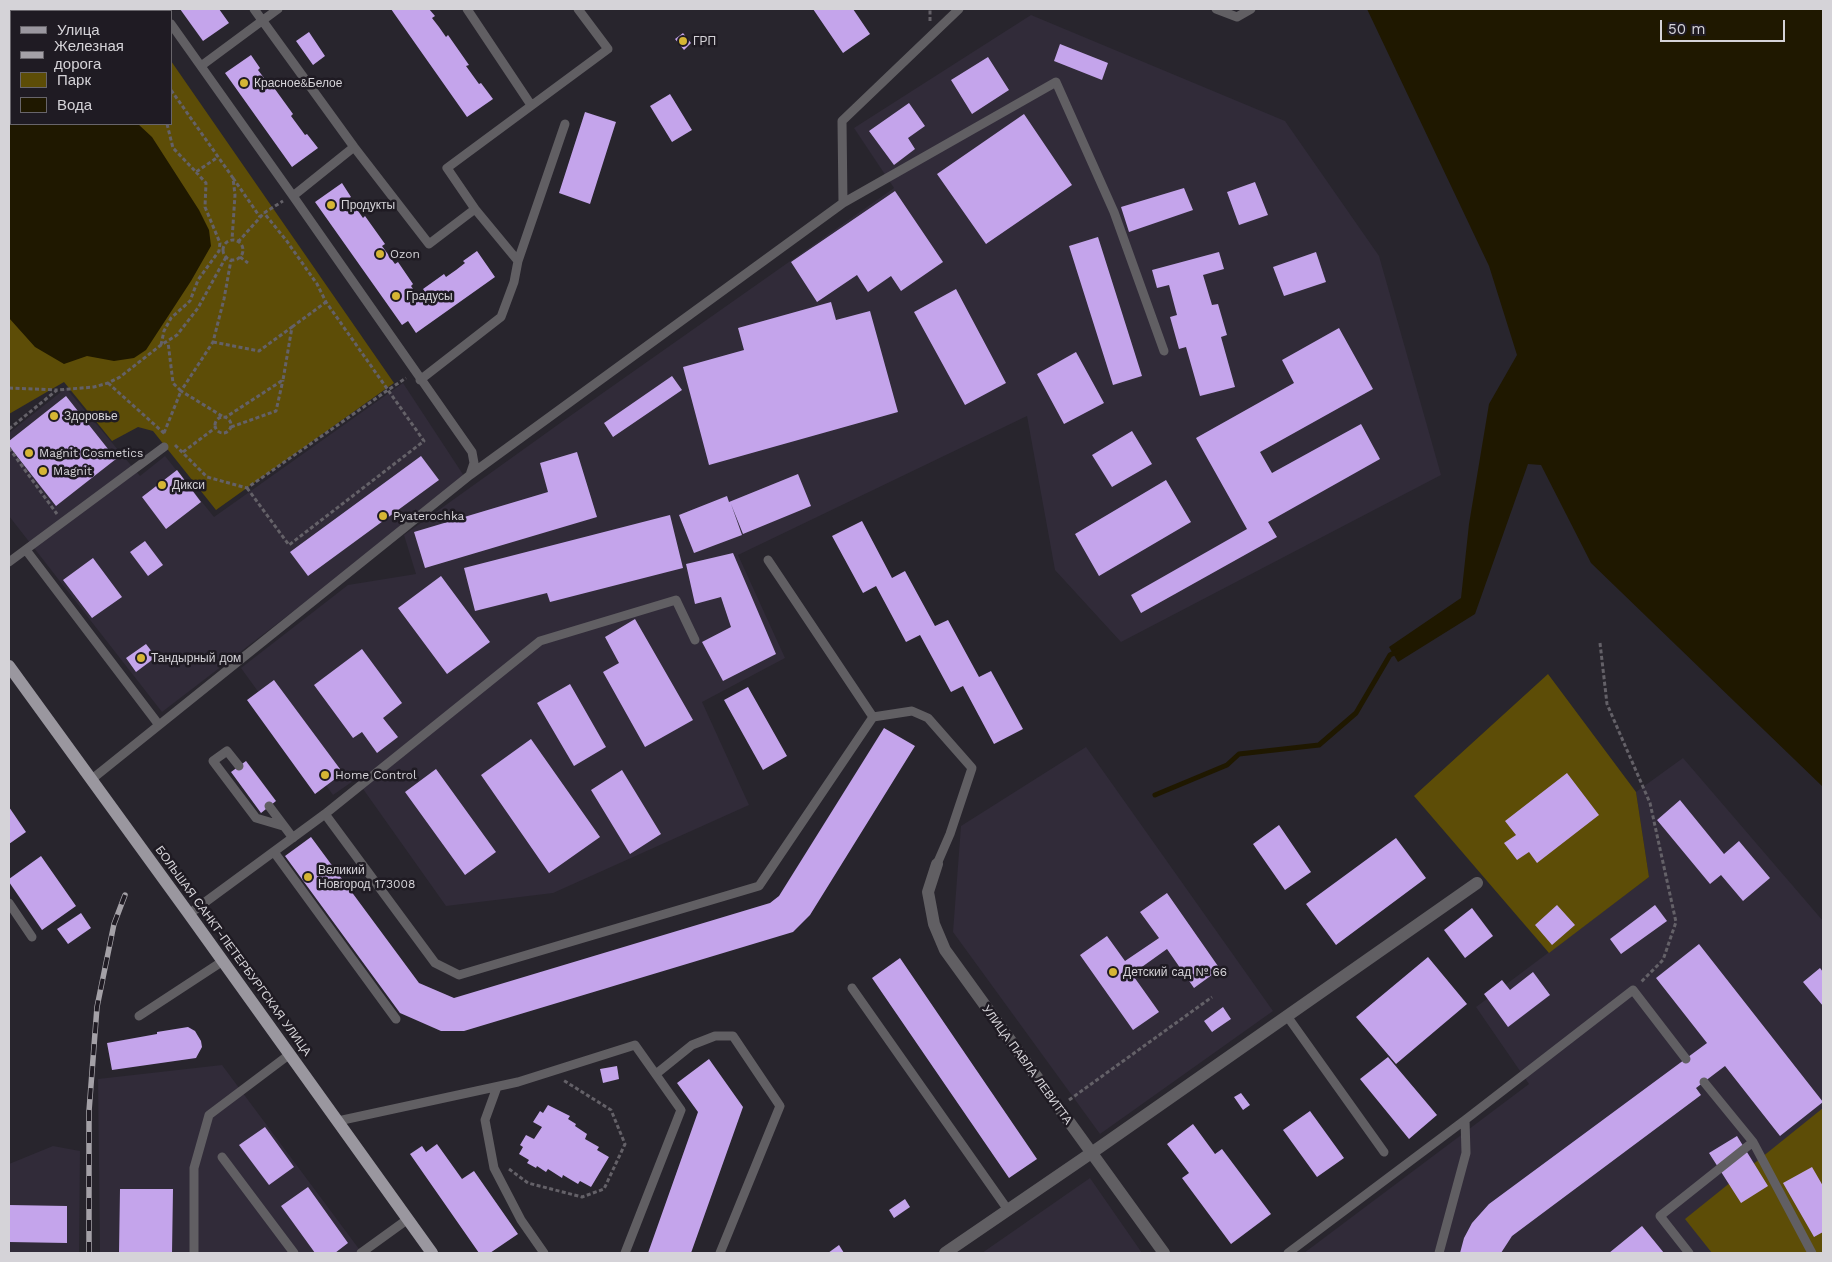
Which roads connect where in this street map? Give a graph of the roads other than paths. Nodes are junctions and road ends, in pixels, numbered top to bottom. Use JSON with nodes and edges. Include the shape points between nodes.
{"nodes":[{"id":1,"x":254,"y":9,"type":"edge"},
{"id":2,"x":278,"y":9,"type":"edge"},
{"id":3,"x":467,"y":9,"type":"edge"},
{"id":4,"x":578,"y":9,"type":"edge"},
{"id":5,"x":959,"y":9,"type":"edge"},
{"id":6,"x":1216,"y":9,"type":"edge"},
{"id":7,"x":1251,"y":9,"type":"edge"},
{"id":8,"x":262,"y":20,"type":"junction"},
{"id":9,"x":172,"y":25,"type":"edge"},
{"id":10,"x":201,"y":66,"type":"junction"},
{"id":11,"x":531,"y":105,"type":"junction"},
{"id":12,"x":564,"y":124,"type":"dead end"},
{"id":13,"x":354,"y":147,"type":"junction"},
{"id":14,"x":292,"y":196,"type":"junction"},
{"id":15,"x":843,"y":203,"type":"junction"},
{"id":16,"x":475,"y":209,"type":"junction"},
{"id":17,"x":518,"y":261,"type":"junction"},
{"id":18,"x":1164,"y":351,"type":"dead end"},
{"id":19,"x":417,"y":376,"type":"junction"},
{"id":20,"x":164,"y":447,"type":"road end"},
{"id":21,"x":470,"y":476,"type":"junction"},
{"id":22,"x":26,"y":550,"type":"junction"},
{"id":23,"x":768,"y":560,"type":"dead end"},
{"id":24,"x":9,"y":562,"type":"edge"},
{"id":25,"x":695,"y":640,"type":"dead end"},
{"id":26,"x":9,"y":666,"type":"edge"},
{"id":27,"x":873,"y":716,"type":"junction"},
{"id":28,"x":158,"y":725,"type":"junction"},
{"id":29,"x":239,"y":766,"type":"dead end"},
{"id":30,"x":92,"y":779,"type":"junction"},
{"id":31,"x":269,"y":806,"type":"dead end"},
{"id":32,"x":325,"y":814,"type":"junction"},
{"id":33,"x":284,"y":826,"type":"junction"},
{"id":34,"x":293,"y":838,"type":"junction"},
{"id":35,"x":274,"y":852,"type":"junction"},
{"id":36,"x":937,"y":864,"type":"joint"},
{"id":37,"x":1477,"y":883,"type":"dead end"},
{"id":38,"x":9,"y":903,"type":"edge"},
{"id":39,"x":190,"y":914,"type":"junction"},
{"id":40,"x":32,"y":937,"type":"dead end"},
{"id":41,"x":223,"y":960,"type":"junction"},
{"id":42,"x":852,"y":988,"type":"dead end"},
{"id":43,"x":139,"y":1016,"type":"dead end"},
{"id":44,"x":1287,"y":1016,"type":"junction"},
{"id":45,"x":396,"y":1020,"type":"dead end"},
{"id":46,"x":290,"y":1054,"type":"junction"},
{"id":47,"x":1686,"y":1059,"type":"dead end"},
{"id":48,"x":656,"y":1074,"type":"junction"},
{"id":49,"x":1704,"y":1082,"type":"dead end"},
{"id":50,"x":497,"y":1087,"type":"junction"},
{"id":51,"x":1465,"y":1120,"type":"junction"},
{"id":52,"x":338,"y":1121,"type":"junction"},
{"id":53,"x":1753,"y":1142,"type":"junction"},
{"id":54,"x":1384,"y":1152,"type":"dead end"},
{"id":55,"x":1091,"y":1154,"type":"junction"},
{"id":56,"x":222,"y":1157,"type":"dead end"},
{"id":57,"x":1008,"y":1210,"type":"junction"},
{"id":58,"x":408,"y":1219,"type":"junction"},
{"id":59,"x":194,"y":1253,"type":"edge"},
{"id":60,"x":294,"y":1253,"type":"edge"},
{"id":61,"x":361,"y":1253,"type":"edge"},
{"id":62,"x":432,"y":1253,"type":"edge"},
{"id":63,"x":544,"y":1253,"type":"edge"},
{"id":64,"x":625,"y":1253,"type":"edge"},
{"id":65,"x":720,"y":1253,"type":"edge"},
{"id":66,"x":946,"y":1253,"type":"edge"},
{"id":67,"x":1164,"y":1253,"type":"edge"},
{"id":68,"x":1288,"y":1253,"type":"edge"},
{"id":69,"x":1439,"y":1253,"type":"edge"},
{"id":70,"x":1689,"y":1253,"type":"edge"},
{"id":71,"x":1812,"y":1253,"type":"edge"}],
"edges":[{"from":1,"to":8,"type":"lane"},
{"from":2,"to":8,"type":"lane"},
{"from":3,"to":11,"type":"lane"},
{"from":4,"to":11,"type":"lane","via":[[608,49]]},
{"from":5,"to":15,"type":"lane","via":[[842,121]]},
{"from":6,"to":7,"type":"lane","via":[[1237,17]]},
{"from":8,"to":10,"type":"lane"},
{"from":8,"to":13,"type":"lane"},
{"from":9,"to":10,"type":"lane"},
{"from":10,"to":14,"type":"lane"},
{"from":11,"to":16,"type":"lane","via":[[447,168]]},
{"from":12,"to":17,"type":"lane"},
{"from":13,"to":14,"type":"lane"},
{"from":13,"to":16,"type":"lane","via":[[429,244]]},
{"from":14,"to":19,"type":"lane"},
{"from":15,"to":18,"type":"lane","via":[[1056,82],[1114,212]]},
{"from":15,"to":21,"type":"lane"},
{"from":16,"to":17,"type":"lane"},
{"from":17,"to":19,"type":"lane","via":[[501,317]]},
{"from":19,"to":21,"type":"lane","via":[[472,452],[474,463]]},
{"from":20,"to":22,"type":"lane"},
{"from":21,"to":28,"type":"lane"},
{"from":22,"to":24,"type":"lane"},
{"from":22,"to":28,"type":"lane"},
{"from":23,"to":27,"type":"lane"},
{"from":25,"to":32,"type":"lane","via":[[676,600],[540,641]]},
{"from":26,"to":30,"type":"main road","name":"БОЛЬШАЯ САНКТ-ПЕТЕРБУРГСКАЯ УЛИЦА"},
{"from":27,"to":32,"type":"lane","via":[[759,886],[459,975],[435,963]]},
{"from":27,"to":36,"type":"lane","via":[[912,711],[928,718],[972,768]]},
{"from":28,"to":30,"type":"lane"},
{"from":29,"to":33,"type":"lane","via":[[227,750],[213,761],[256,818]]},
{"from":30,"to":39,"type":"main road","name":"БОЛЬШАЯ САНКТ-ПЕТЕРБУРГСКАЯ УЛИЦА"},
{"from":31,"to":33,"type":"lane"},
{"from":32,"to":34,"type":"lane"},
{"from":33,"to":34,"type":"lane"},
{"from":34,"to":35,"type":"lane"},
{"from":35,"to":39,"type":"lane"},
{"from":35,"to":45,"type":"lane"},
{"from":36,"to":55,"type":"street","name":"УЛИЦА ПАВЛА ЛЕВИТТА","via":[[928,892],[934,924],[945,950]]},
{"from":37,"to":44,"type":"street"},
{"from":38,"to":40,"type":"lane"},
{"from":39,"to":41,"type":"main road","name":"БОЛЬШАЯ САНКТ-ПЕТЕРБУРГСКАЯ УЛИЦА"},
{"from":41,"to":43,"type":"lane"},
{"from":41,"to":46,"type":"main road","name":"БОЛЬШАЯ САНКТ-ПЕТЕРБУРГСКАЯ УЛИЦА"},
{"from":42,"to":57,"type":"lane"},
{"from":44,"to":54,"type":"lane"},
{"from":44,"to":55,"type":"street"},
{"from":46,"to":52,"type":"main road","name":"БОЛЬШАЯ САНКТ-ПЕТЕРБУРГСКАЯ УЛИЦА"},
{"from":46,"to":59,"type":"lane","via":[[209,1115],[194,1168]]},
{"from":47,"to":51,"type":"lane","via":[[1633,990]]},
{"from":48,"to":50,"type":"lane","via":[[635,1045]]},
{"from":48,"to":64,"type":"lane","via":[[681,1110]]},
{"from":48,"to":65,"type":"lane","via":[[692,1045],[715,1036],[733,1036],[780,1106]]},
{"from":49,"to":53,"type":"lane"},
{"from":50,"to":52,"type":"lane"},
{"from":50,"to":63,"type":"lane","via":[[485,1120],[494,1168],[520,1220]]},
{"from":51,"to":68,"type":"lane"},
{"from":51,"to":69,"type":"lane","via":[[1466,1153]]},
{"from":52,"to":58,"type":"main road","name":"БОЛЬШАЯ САНКТ-ПЕТЕРБУРГСКАЯ УЛИЦА"},
{"from":53,"to":70,"type":"lane","via":[[1660,1216]]},
{"from":53,"to":71,"type":"lane"},
{"from":55,"to":57,"type":"street"},
{"from":55,"to":67,"type":"street","name":"УЛИЦА ПАВЛА ЛЕВИТТА"},
{"from":56,"to":60,"type":"lane"},
{"from":57,"to":66,"type":"street"},
{"from":58,"to":61,"type":"lane"},
{"from":58,"to":62,"type":"main road","name":"БОЛЬШАЯ САНКТ-ПЕТЕРБУРГСКАЯ УЛИЦА"}]}
